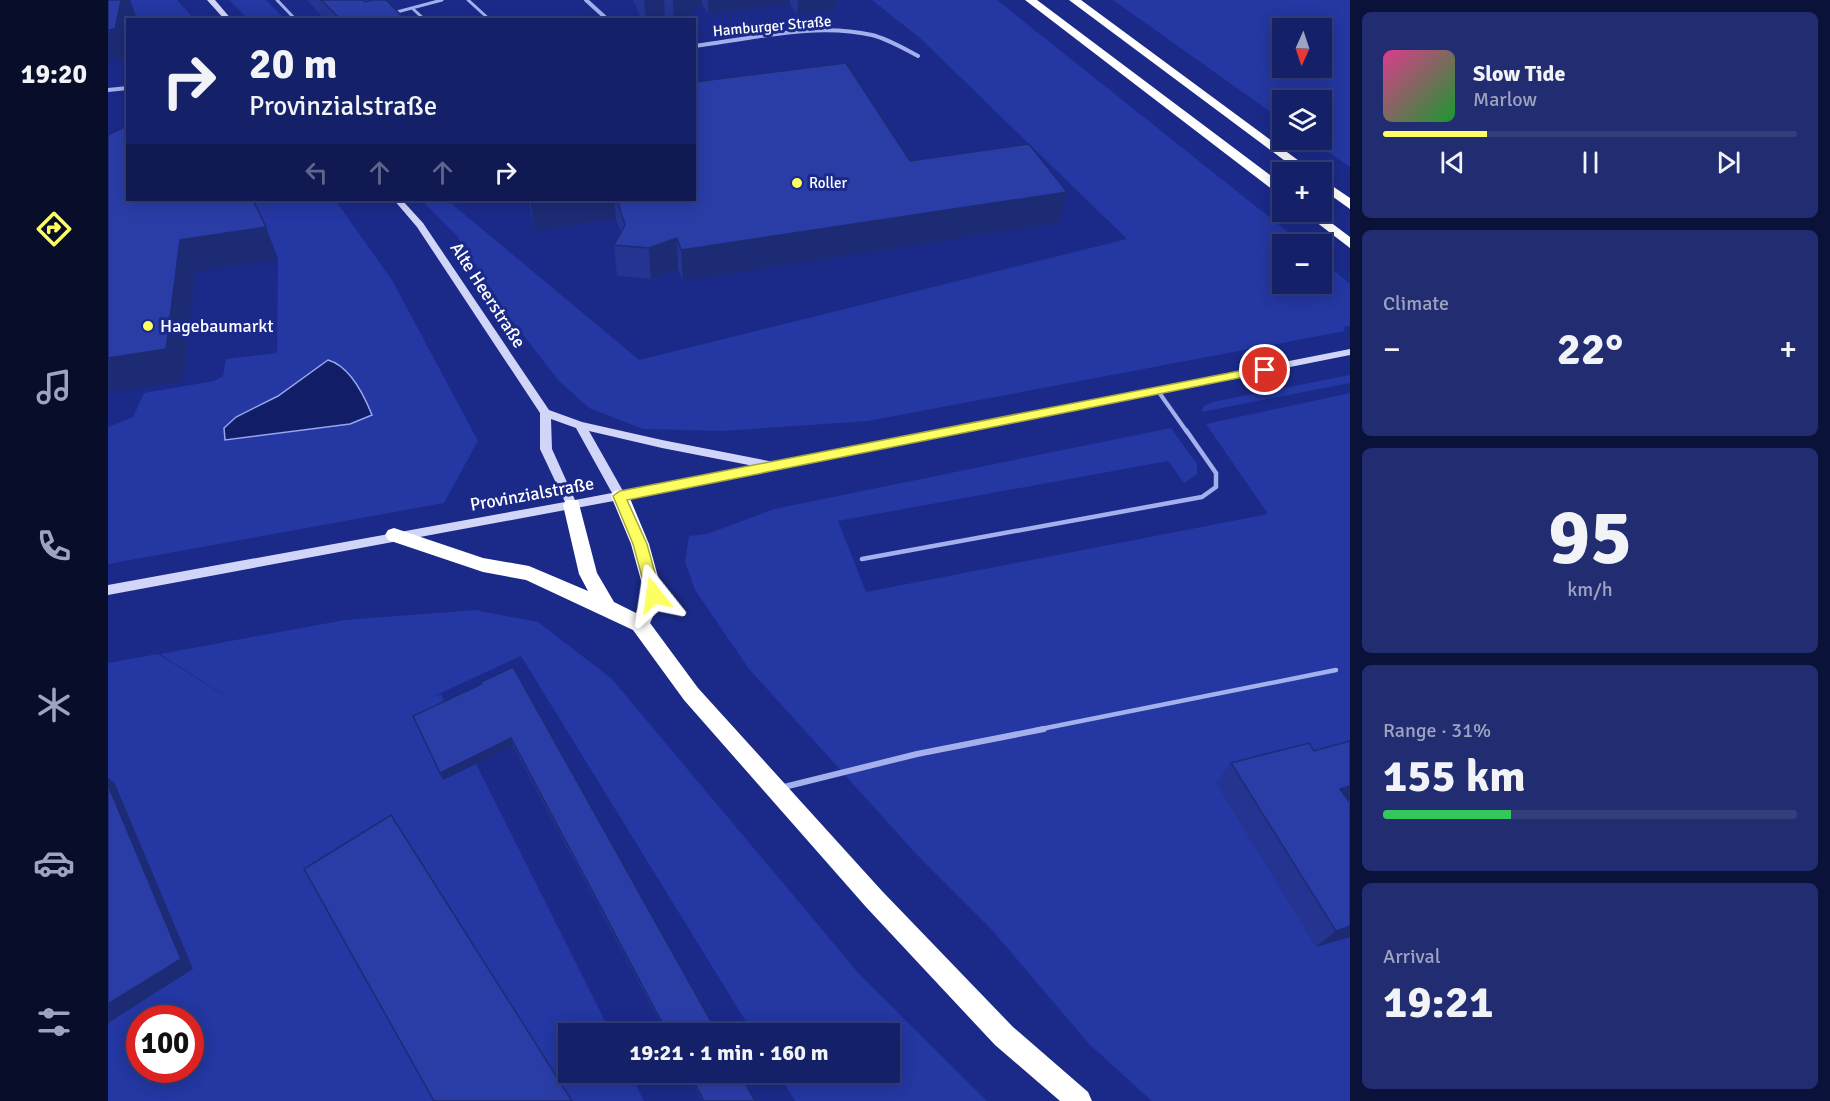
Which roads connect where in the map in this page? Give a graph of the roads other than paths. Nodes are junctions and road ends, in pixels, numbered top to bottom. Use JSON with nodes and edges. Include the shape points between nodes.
{"nodes":[{"id":1,"x":211,"y":0,"type":"edge"},
{"id":2,"x":277,"y":0,"type":"edge"},
{"id":3,"x":442,"y":0,"type":"edge"},
{"id":4,"x":468,"y":0,"type":"edge"},
{"id":5,"x":586,"y":0,"type":"edge"},
{"id":6,"x":1030,"y":0,"type":"edge"},
{"id":7,"x":1074,"y":0,"type":"edge"},
{"id":8,"x":412,"y":8,"type":"junction"},
{"id":9,"x":391,"y":14,"type":"edge"},
{"id":10,"x":227,"y":18,"type":"edge"},
{"id":11,"x":294,"y":18,"type":"edge"},
{"id":12,"x":423,"y":18,"type":"edge"},
{"id":13,"x":488,"y":18,"type":"edge"},
{"id":14,"x":606,"y":18,"type":"edge"},
{"id":15,"x":696,"y":46,"type":"edge"},
{"id":16,"x":918,"y":56,"type":"dead end"},
{"id":17,"x":126,"y":88,"type":"edge"},
{"id":18,"x":108,"y":90,"type":"edge"},
{"id":19,"x":1294,"y":162,"type":"edge"},
{"id":20,"x":1272,"y":182,"type":"edge"},
{"id":21,"x":1332,"y":191,"type":"edge"},
{"id":22,"x":399,"y":201,"type":"edge"},
{"id":23,"x":1350,"y":205,"type":"edge"},
{"id":24,"x":1322,"y":222,"type":"edge"},
{"id":25,"x":1350,"y":244,"type":"edge"},
{"id":26,"x":1350,"y":352,"type":"edge"},
{"id":27,"x":1158,"y":391,"type":"junction"},
{"id":28,"x":545,"y":413,"type":"junction"},
{"id":29,"x":580,"y":425,"type":"junction"},
{"id":30,"x":779,"y":466,"type":"junction"},
{"id":31,"x":620,"y":496,"type":"junction"},
{"id":32,"x":572,"y":505,"type":"junction"},
{"id":33,"x":394,"y":535,"type":"junction"},
{"id":34,"x":862,"y":559,"type":"dead end"},
{"id":35,"x":108,"y":590,"type":"edge"},
{"id":36,"x":607,"y":607,"type":"junction"},
{"id":37,"x":640,"y":624,"type":"junction"},
{"id":38,"x":1336,"y":670,"type":"dead end"},
{"id":39,"x":775,"y":790,"type":"junction"},
{"id":40,"x":1079,"y":1101,"type":"edge"}],
"edges":[{"from":1,"to":10,"type":"main road"},
{"from":2,"to":11,"type":"lane"},
{"from":3,"to":8,"type":"lane"},
{"from":4,"to":13,"type":"lane"},
{"from":5,"to":14,"type":"street"},
{"from":6,"to":20,"type":"highway"},
{"from":7,"to":19,"type":"highway"},
{"from":8,"to":9,"type":"lane"},
{"from":8,"to":12,"type":"lane"},
{"from":15,"to":16,"type":"street","name":"Hamburger Straße","via":[[800,33],[854,33],[895,43]]},
{"from":17,"to":18,"type":"street"},
{"from":21,"to":23,"type":"highway"},
{"from":22,"to":28,"type":"main road","name":"Alte Heerstraße","via":[[426,234]]},
{"from":24,"to":25,"type":"highway"},
{"from":26,"to":27,"type":"main road","name":"Provinzialstraße"},
{"from":27,"to":30,"type":"main road","name":"Provinzialstraße"},
{"from":27,"to":34,"type":"lane","via":[[1216,473],[1216,487],[1202,497]]},
{"from":28,"to":29,"type":"main road"},
{"from":28,"to":32,"type":"main road","via":[[546,449]]},
{"from":29,"to":30,"type":"main road"},
{"from":29,"to":31,"type":"main road"},
{"from":30,"to":31,"type":"main road","name":"Provinzialstraße"},
{"from":31,"to":32,"type":"main road","name":"Provinzialstraße"},
{"from":31,"to":37,"type":"highway","via":[[640,544],[654,595]]},
{"from":32,"to":33,"type":"main road","name":"Provinzialstraße"},
{"from":32,"to":36,"type":"highway","via":[[588,574]]},
{"from":33,"to":35,"type":"main road","name":"Provinzialstraße"},
{"from":33,"to":36,"type":"highway","via":[[483,565],[529,573]]},
{"from":36,"to":37,"type":"highway"},
{"from":37,"to":39,"type":"highway","via":[[691,694]]},
{"from":38,"to":39,"type":"lane","via":[[917,754]]},
{"from":39,"to":40,"type":"highway","via":[[1004,1036]]}]}
